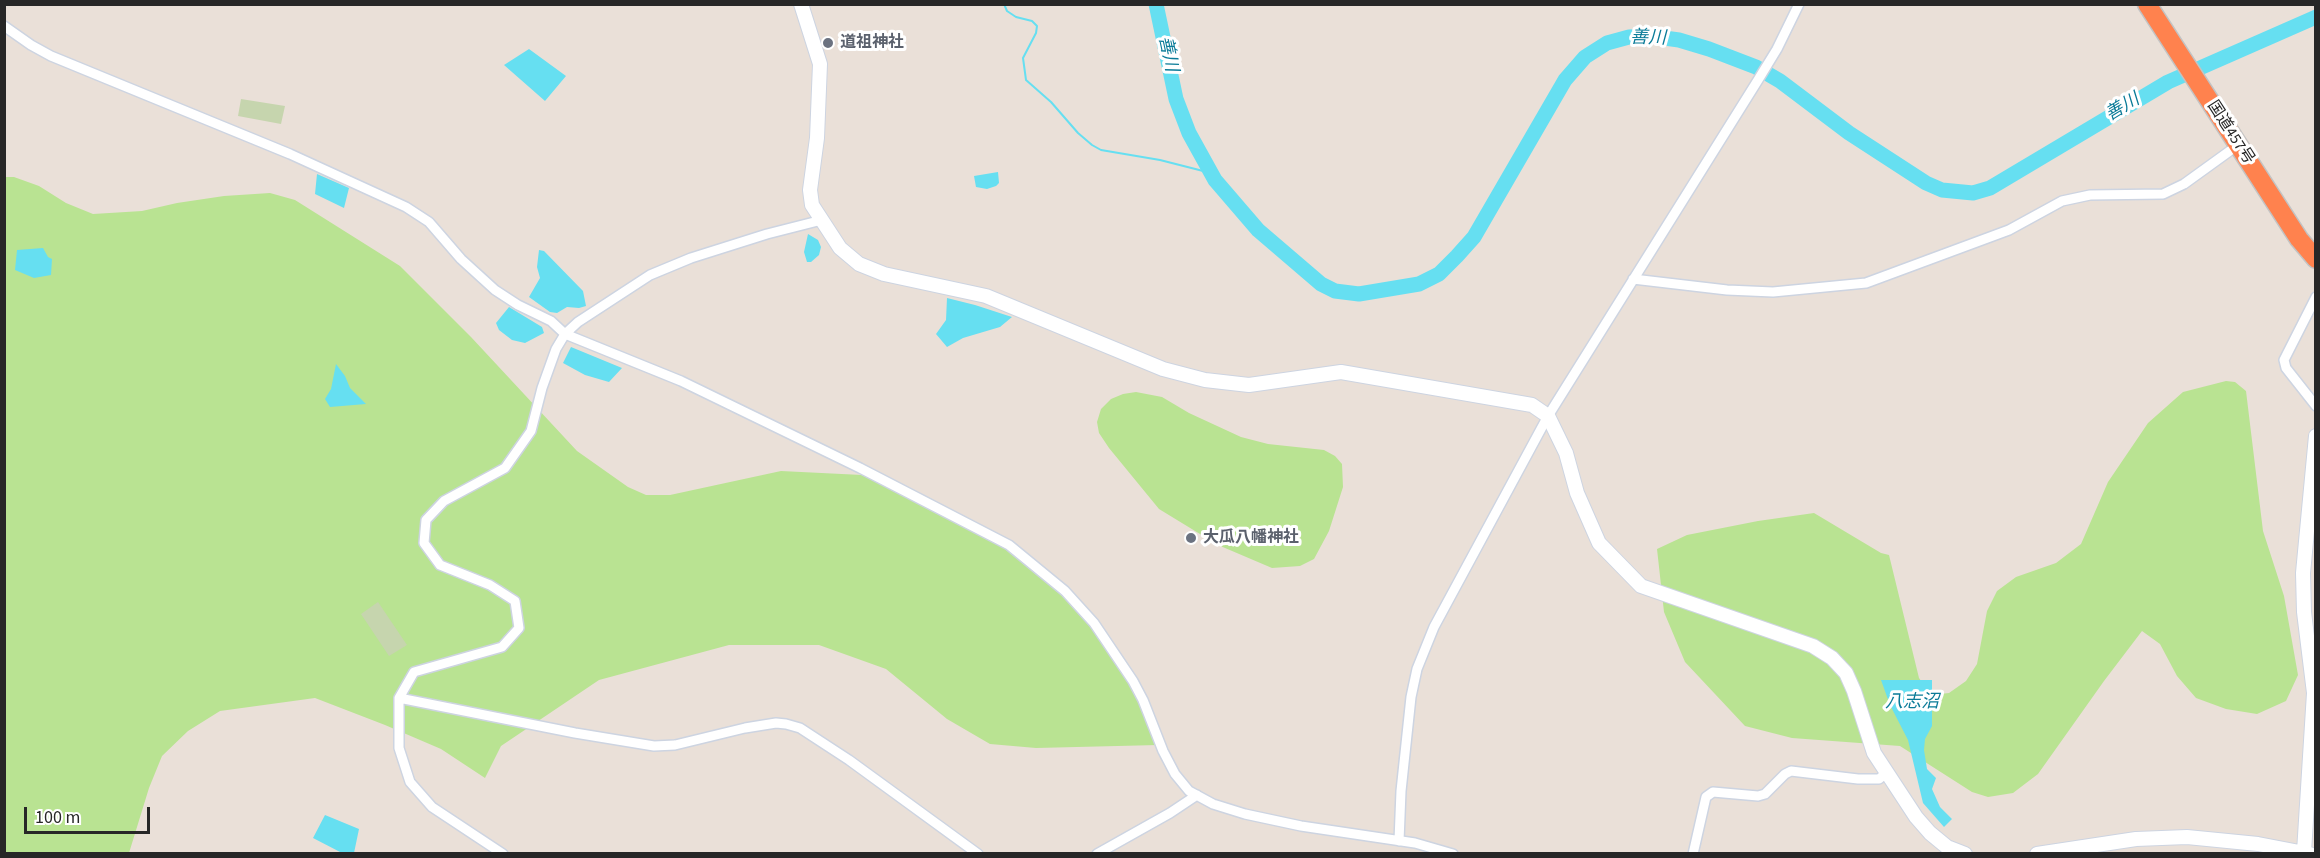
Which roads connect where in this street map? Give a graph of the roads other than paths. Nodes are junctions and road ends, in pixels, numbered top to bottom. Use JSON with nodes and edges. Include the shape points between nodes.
{"nodes":[{"id":1,"x":801,"y":4,"type":"edge"},
{"id":2,"x":1799,"y":4,"type":"edge"},
{"id":3,"x":2147,"y":4,"type":"edge"},
{"id":4,"x":4,"y":26,"type":"edge"},
{"id":5,"x":2238,"y":145,"type":"junction"},
{"id":6,"x":822,"y":220,"type":"junction"},
{"id":7,"x":2316,"y":259,"type":"edge"},
{"id":8,"x":1633,"y":279,"type":"junction"},
{"id":9,"x":2316,"y":297,"type":"edge"},
{"id":10,"x":565,"y":334,"type":"junction"},
{"id":11,"x":2316,"y":406,"type":"edge"},
{"id":12,"x":1548,"y":416,"type":"junction"},
{"id":13,"x":2316,"y":436,"type":"edge"},
{"id":14,"x":399,"y":698,"type":"junction"},
{"id":15,"x":1886,"y":773,"type":"junction"},
{"id":16,"x":1197,"y":795,"type":"junction"},
{"id":17,"x":1399,"y":841,"type":"junction"},
{"id":18,"x":2307,"y":853,"type":"edge"},
{"id":19,"x":503,"y":854,"type":"edge"},
{"id":20,"x":978,"y":854,"type":"edge"},
{"id":21,"x":1097,"y":854,"type":"edge"},
{"id":22,"x":1453,"y":854,"type":"edge"},
{"id":23,"x":1693,"y":854,"type":"edge"},
{"id":24,"x":1965,"y":854,"type":"edge"},
{"id":25,"x":2037,"y":854,"type":"edge"}],
"edges":[{"from":1,"to":6,"type":"street","via":[[820,64],[810,190],[812,205]]},
{"from":2,"to":8,"type":"street","via":[[1777,50]]},
{"from":3,"to":5,"type":"highway","name":"国道457号"},
{"from":4,"to":10,"type":"street","via":[[51,56],[290,154],[406,207],[429,222],[495,291],[551,321]]},
{"from":5,"to":7,"type":"highway","name":"国道457号"},
{"from":5,"to":8,"type":"street","via":[[2184,184],[2163,194],[2091,195],[2062,201],[2008,230],[1866,283],[1773,292]]},
{"from":6,"to":10,"type":"street","via":[[691,258],[650,275]]},
{"from":6,"to":12,"type":"street","via":[[840,248],[859,264],[884,274],[986,297],[1162,369],[1205,380],[1249,385],[1341,372],[1532,405]]},
{"from":8,"to":12,"type":"street"},
{"from":9,"to":11,"type":"street","via":[[2284,360]]},
{"from":10,"to":14,"type":"street","via":[[542,388],[531,431],[505,468],[444,501],[426,520],[424,543],[440,565],[490,585],[515,601],[519,628],[502,647],[414,672]]},
{"from":10,"to":16,"type":"street","via":[[681,381],[1009,545],[1065,591],[1094,623],[1133,681],[1175,774]]},
{"from":12,"to":15,"type":"street","via":[[1599,543],[1641,586],[1813,646],[1832,658],[1846,673],[1874,753]]},
{"from":12,"to":17,"type":"street","via":[[1434,627],[1417,669],[1408,720]]},
{"from":13,"to":18,"type":"street","via":[[2303,573],[2313,693]]},
{"from":14,"to":19,"type":"street","via":[[399,748],[410,782],[432,807]]},
{"from":14,"to":20,"type":"street","via":[[654,746],[786,724],[800,728],[849,760]]},
{"from":15,"to":23,"type":"street","via":[[1879,779],[1858,779],[1791,771],[1758,796],[1713,792],[1706,797]]},
{"from":15,"to":24,"type":"street","via":[[1930,833],[1947,847]]},
{"from":16,"to":17,"type":"street","via":[[1245,814]]},
{"from":16,"to":21,"type":"street"},
{"from":17,"to":22,"type":"street"},
{"from":18,"to":25,"type":"street","via":[[2187,837],[2136,839]]}]}
